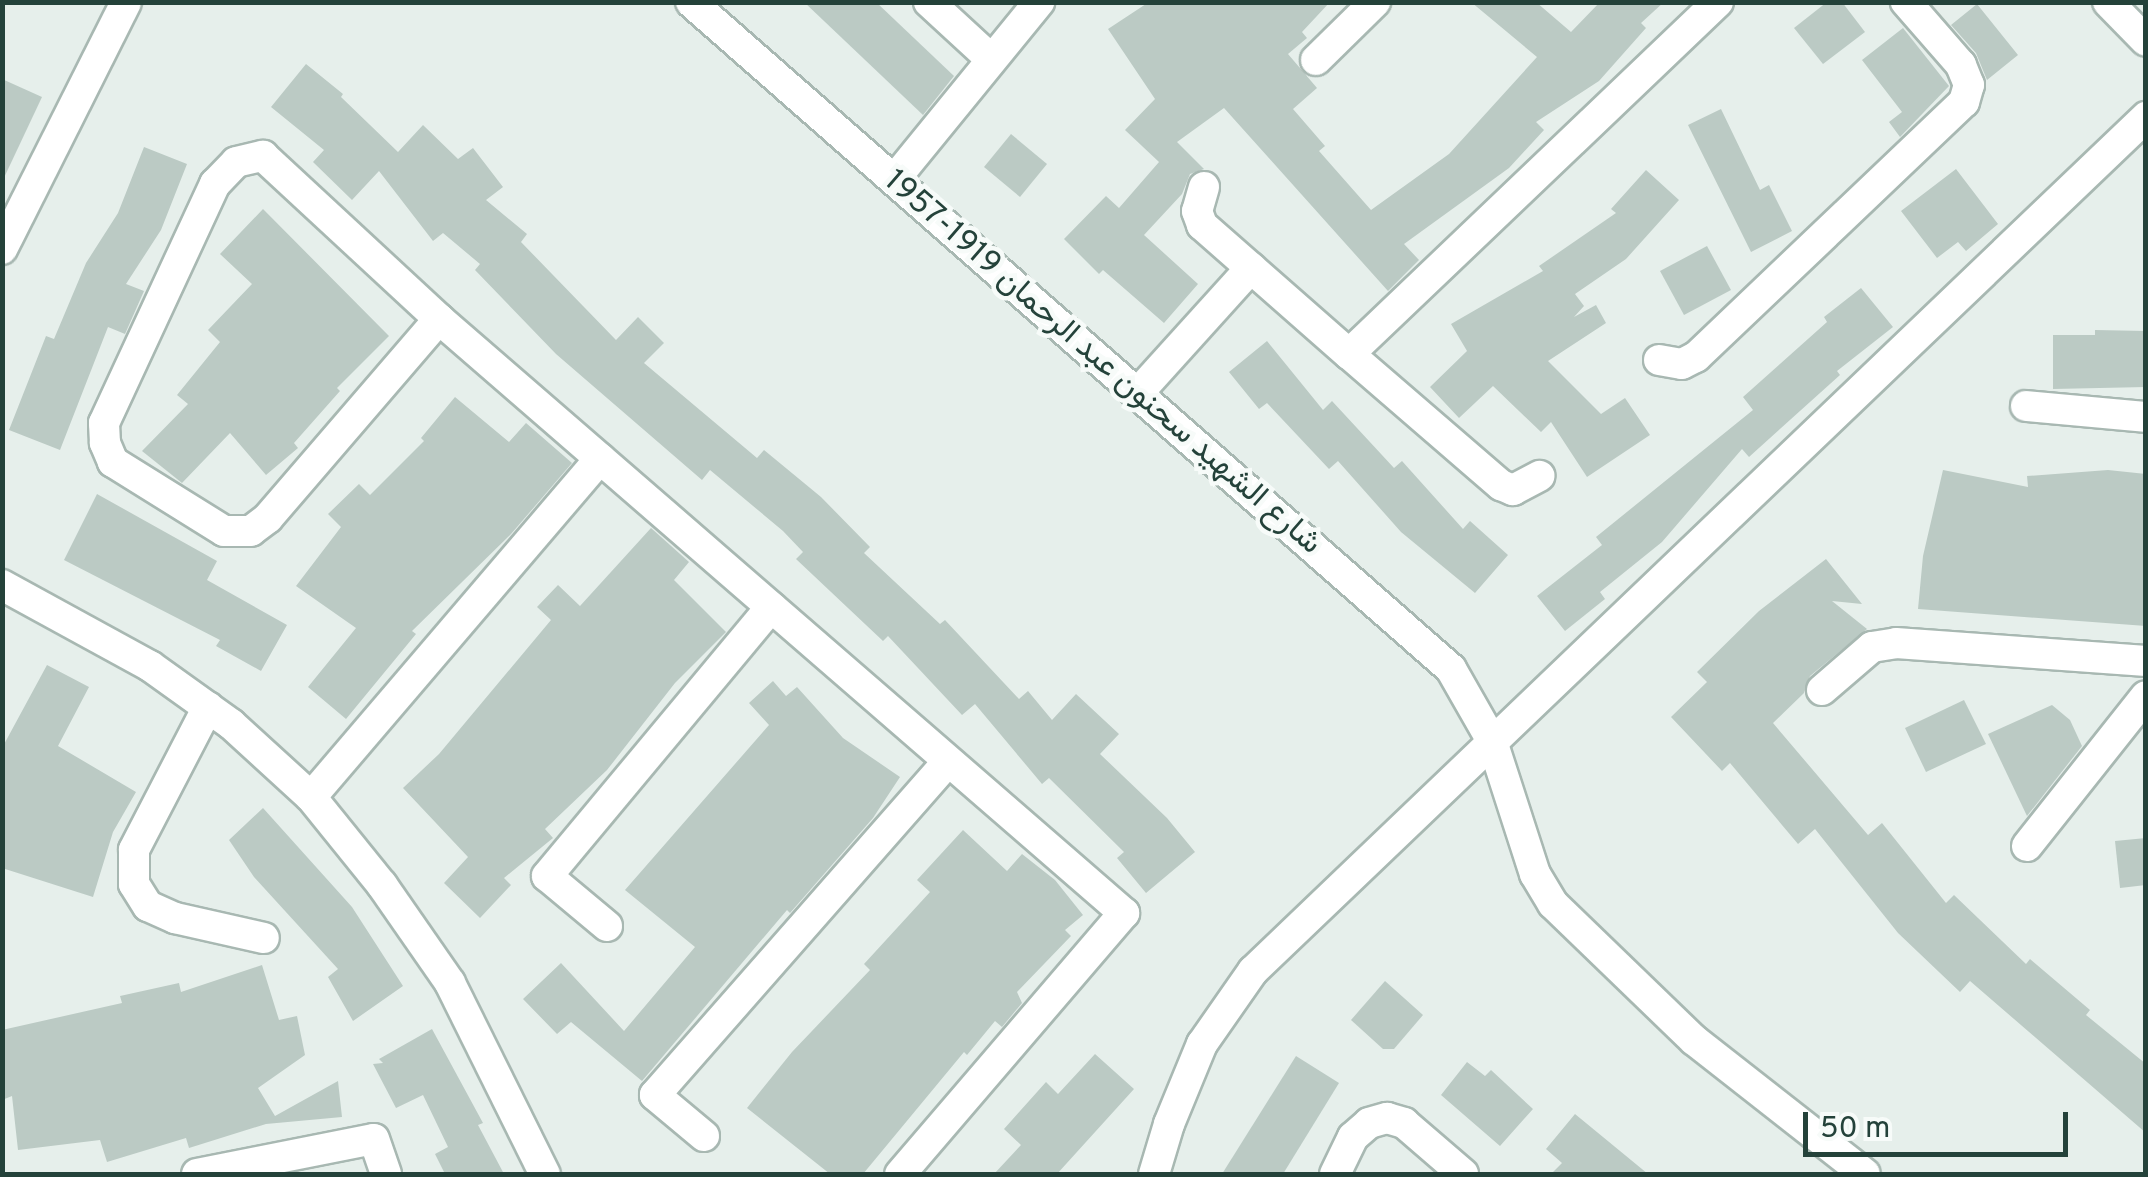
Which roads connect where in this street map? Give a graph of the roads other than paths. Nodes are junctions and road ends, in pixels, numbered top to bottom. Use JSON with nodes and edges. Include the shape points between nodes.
{"nodes":[{"id":1,"x":126,"y":2,"type":"edge"},
{"id":2,"x":692,"y":2,"type":"edge"},
{"id":3,"x":929,"y":2,"type":"edge"},
{"id":4,"x":1039,"y":2,"type":"edge"},
{"id":5,"x":1375,"y":2,"type":"edge"},
{"id":6,"x":1718,"y":2,"type":"edge"},
{"id":7,"x":1906,"y":2,"type":"edge"},
{"id":8,"x":2108,"y":2,"type":"edge"},
{"id":9,"x":2146,"y":41,"type":"edge"},
{"id":10,"x":990,"y":58,"type":"junction"},
{"id":11,"x":1316,"y":60,"type":"dead end"},
{"id":12,"x":2146,"y":117,"type":"edge"},
{"id":13,"x":894,"y":180,"type":"junction"},
{"id":14,"x":1204,"y":188,"type":"dead end"},
{"id":15,"x":2,"y":249,"type":"edge"},
{"id":16,"x":1251,"y":268,"type":"junction"},
{"id":17,"x":439,"y":320,"type":"junction"},
{"id":18,"x":1348,"y":354,"type":"junction"},
{"id":19,"x":1659,"y":360,"type":"dead end"},
{"id":20,"x":1138,"y":394,"type":"junction"},
{"id":21,"x":2026,"y":406,"type":"dead end"},
{"id":22,"x":2146,"y":417,"type":"edge"},
{"id":23,"x":600,"y":460,"type":"junction"},
{"id":24,"x":1539,"y":476,"type":"dead end"},
{"id":25,"x":6,"y":596,"type":"edge"},
{"id":26,"x":771,"y":606,"type":"junction"},
{"id":27,"x":2146,"y":661,"type":"edge"},
{"id":28,"x":1822,"y":690,"type":"dead end"},
{"id":29,"x":2146,"y":696,"type":"edge"},
{"id":30,"x":208,"y":708,"type":"junction"},
{"id":31,"x":1492,"y":742,"type":"junction"},
{"id":32,"x":948,"y":761,"type":"junction"},
{"id":33,"x":310,"y":797,"type":"junction"},
{"id":34,"x":2027,"y":846,"type":"dead end"},
{"id":35,"x":608,"y":926,"type":"dead end"},
{"id":36,"x":264,"y":938,"type":"dead end"},
{"id":37,"x":704,"y":1136,"type":"dead end"},
{"id":38,"x":196,"y":1174,"type":"edge"},
{"id":39,"x":386,"y":1174,"type":"edge"},
{"id":40,"x":544,"y":1174,"type":"edge"},
{"id":41,"x":900,"y":1174,"type":"edge"},
{"id":42,"x":1154,"y":1174,"type":"edge"},
{"id":43,"x":1335,"y":1174,"type":"edge"},
{"id":44,"x":1463,"y":1174,"type":"edge"},
{"id":45,"x":1865,"y":1174,"type":"edge"}],
"edges":[{"from":1,"to":15,"type":"street"},
{"from":2,"to":13,"type":"street","name":"شارع الشهيد سحنون عبد الرحمان 1919-1957"},
{"from":3,"to":10,"type":"street"},
{"from":4,"to":10,"type":"street"},
{"from":5,"to":11,"type":"street"},
{"from":6,"to":18,"type":"street"},
{"from":7,"to":19,"type":"street","via":[[1961,65],[1969,84],[1964,102],[1696,357],[1682,364]]},
{"from":8,"to":9,"type":"street"},
{"from":10,"to":13,"type":"street"},
{"from":12,"to":31,"type":"street"},
{"from":13,"to":20,"type":"street","name":"شارع الشهيد سحنون عبد الرحمان 1919-1957"},
{"from":14,"to":16,"type":"street","via":[[1197,211],[1202,225]]},
{"from":16,"to":18,"type":"street"},
{"from":16,"to":20,"type":"street"},
{"from":17,"to":17,"type":"street","via":[[263,156],[236,162],[215,184],[104,423],[104,444],[113,462],[224,531],[251,531]]},
{"from":17,"to":23,"type":"street"},
{"from":18,"to":24,"type":"street","via":[[1501,485],[1513,490]]},
{"from":20,"to":31,"type":"street","name":"شارع الشهيد سحنون عبد الرحمان 1919-1957","via":[[1451,669]]},
{"from":21,"to":22,"type":"street"},
{"from":23,"to":26,"type":"street"},
{"from":23,"to":33,"type":"street"},
{"from":25,"to":30,"type":"street","via":[[150,666]]},
{"from":26,"to":32,"type":"street"},
{"from":26,"to":35,"type":"street","via":[[547,876]]},
{"from":27,"to":28,"type":"street","via":[[1896,642],[1872,647]]},
{"from":29,"to":34,"type":"street"},
{"from":30,"to":33,"type":"street"},
{"from":30,"to":36,"type":"street","via":[[134,850],[134,884],[148,906],[175,918]]},
{"from":31,"to":42,"type":"street","via":[[1252,971],[1202,1044]]},
{"from":31,"to":45,"type":"street","name":"شارع الشهيد سحنون عبد الرحمان 1919-1957","via":[[1534,874],[1552,904],[1694,1040]]},
{"from":32,"to":37,"type":"street","via":[[655,1095]]},
{"from":32,"to":41,"type":"street","via":[[1124,913]]},
{"from":33,"to":40,"type":"street","via":[[450,984]]},
{"from":38,"to":39,"type":"street","via":[[374,1140]]},
{"from":43,"to":44,"type":"street","via":[[1353,1137],[1387,1118],[1404,1123]]}]}
